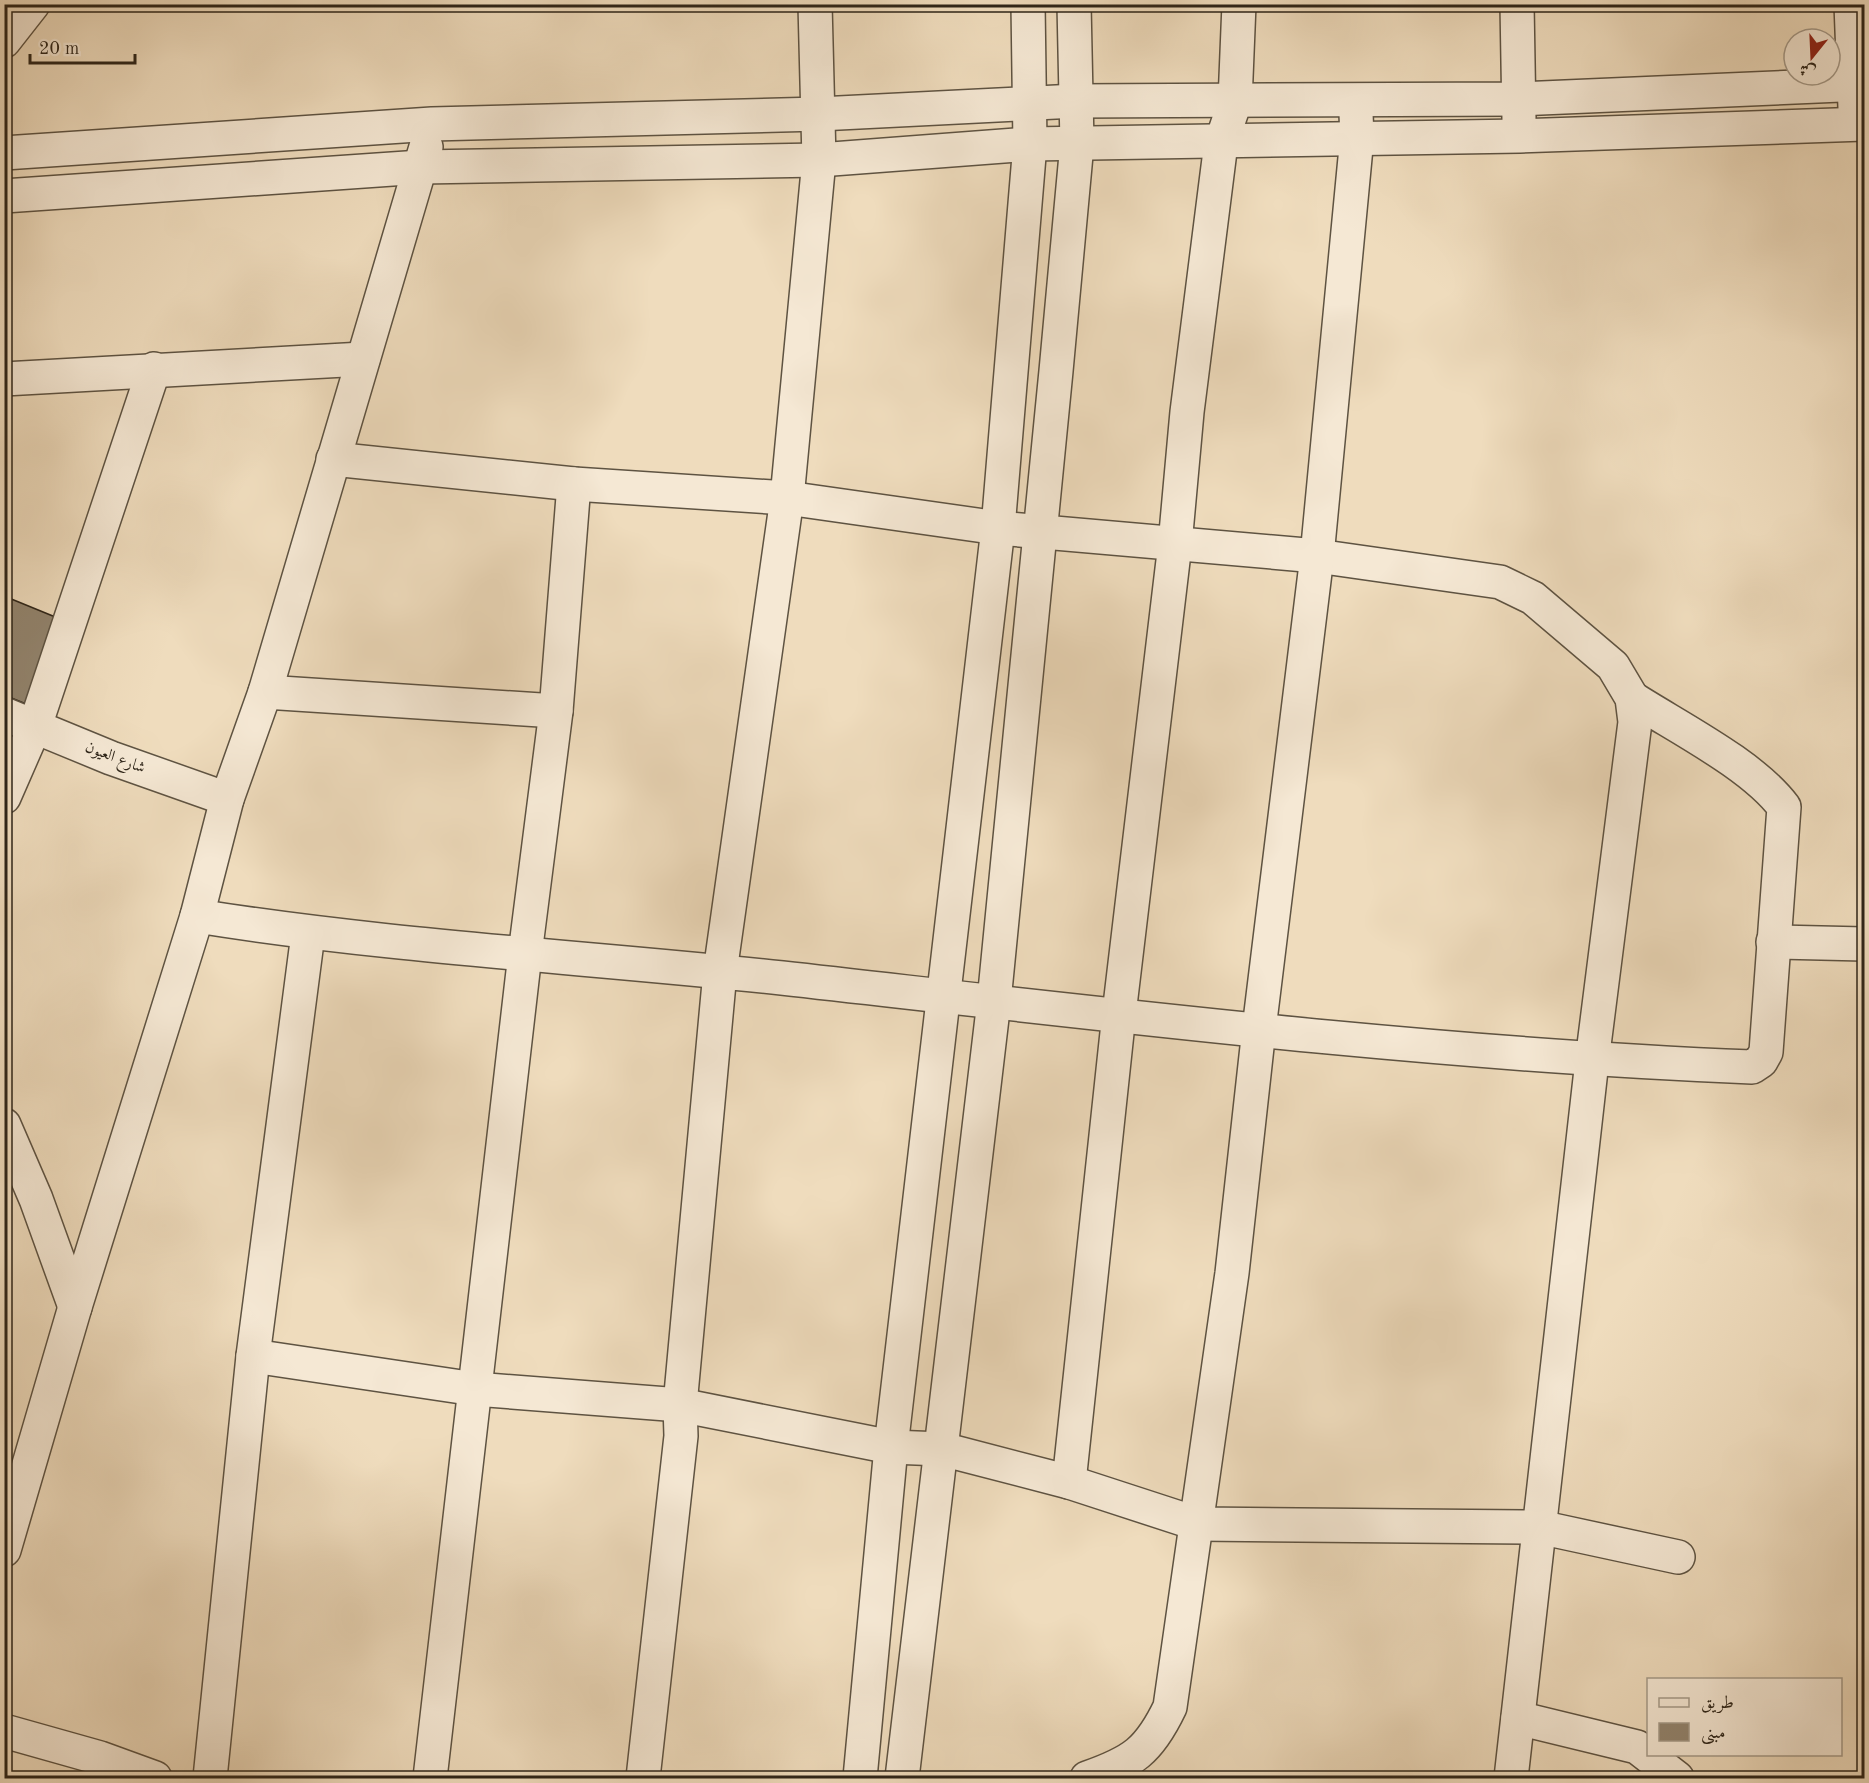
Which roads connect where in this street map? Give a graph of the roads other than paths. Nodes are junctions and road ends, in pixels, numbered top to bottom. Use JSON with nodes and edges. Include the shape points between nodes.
{"nodes":[{"id":1,"x":33,"y":4,"type":"edge"},
{"id":2,"x":815,"y":4,"type":"edge"},
{"id":3,"x":1028,"y":4,"type":"edge"},
{"id":4,"x":1074,"y":4,"type":"edge"},
{"id":5,"x":1239,"y":4,"type":"edge"},
{"id":6,"x":1517,"y":4,"type":"edge"},
{"id":7,"x":1851,"y":4,"type":"edge"},
{"id":8,"x":4,"y":41,"type":"edge"},
{"id":9,"x":1859,"y":84,"type":"edge"},
{"id":10,"x":1519,"y":99,"type":"junction"},
{"id":11,"x":1076,"y":101,"type":"junction"},
{"id":12,"x":1355,"y":101,"type":"junction"},
{"id":13,"x":1235,"y":102,"type":"junction"},
{"id":14,"x":1030,"y":104,"type":"junction"},
{"id":15,"x":819,"y":114,"type":"junction"},
{"id":16,"x":432,"y":124,"type":"junction"},
{"id":17,"x":1860,"y":124,"type":"edge"},
{"id":18,"x":1520,"y":136,"type":"junction"},
{"id":19,"x":1357,"y":137,"type":"junction"},
{"id":20,"x":1221,"y":143,"type":"junction"},
{"id":21,"x":1030,"y":144,"type":"junction"},
{"id":22,"x":1077,"y":144,"type":"junction"},
{"id":23,"x":4,"y":153,"type":"edge"},
{"id":24,"x":819,"y":160,"type":"junction"},
{"id":25,"x":421,"y":167,"type":"junction"},
{"id":26,"x":4,"y":196,"type":"edge"},
{"id":27,"x":363,"y":359,"type":"junction"},
{"id":28,"x":154,"y":369,"type":"junction"},
{"id":29,"x":4,"y":380,"type":"edge"},
{"id":30,"x":333,"y":459,"type":"junction"},
{"id":31,"x":574,"y":484,"type":"junction"},
{"id":32,"x":787,"y":498,"type":"junction"},
{"id":33,"x":998,"y":528,"type":"junction"},
{"id":34,"x":1040,"y":530,"type":"junction"},
{"id":35,"x":1175,"y":544,"type":"junction"},
{"id":36,"x":1317,"y":555,"type":"junction"},
{"id":37,"x":265,"y":692,"type":"junction"},
{"id":38,"x":1632,"y":698,"type":"junction"},
{"id":39,"x":556,"y":711,"type":"junction"},
{"id":40,"x":4,"y":714,"type":"edge"},
{"id":41,"x":35,"y":726,"type":"junction"},
{"id":42,"x":4,"y":798,"type":"edge"},
{"id":43,"x":227,"y":799,"type":"junction"},
{"id":44,"x":197,"y":916,"type":"junction"},
{"id":45,"x":308,"y":934,"type":"junction"},
{"id":46,"x":1773,"y":942,"type":"junction"},
{"id":47,"x":1864,"y":944,"type":"edge"},
{"id":48,"x":525,"y":954,"type":"junction"},
{"id":49,"x":720,"y":972,"type":"junction"},
{"id":50,"x":942,"y":996,"type":"junction"},
{"id":51,"x":994,"y":1001,"type":"junction"},
{"id":52,"x":1119,"y":1014,"type":"junction"},
{"id":53,"x":1259,"y":1029,"type":"junction"},
{"id":54,"x":1592,"y":1061,"type":"junction"},
{"id":55,"x":4,"y":1125,"type":"edge"},
{"id":56,"x":75,"y":1307,"type":"junction"},
{"id":57,"x":253,"y":1356,"type":"junction"},
{"id":58,"x":475,"y":1389,"type":"junction"},
{"id":59,"x":680,"y":1405,"type":"junction"},
{"id":60,"x":891,"y":1447,"type":"junction"},
{"id":61,"x":942,"y":1449,"type":"junction"},
{"id":62,"x":1068,"y":1482,"type":"junction"},
{"id":63,"x":1198,"y":1524,"type":"junction"},
{"id":64,"x":1539,"y":1527,"type":"junction"},
{"id":65,"x":4,"y":1550,"type":"edge"},
{"id":66,"x":1678,"y":1557,"type":"dead end"},
{"id":67,"x":1518,"y":1718,"type":"junction"},
{"id":68,"x":4,"y":1731,"type":"edge"},
{"id":69,"x":1647,"y":1754,"type":"edge"},
{"id":70,"x":1649,"y":1756,"type":"edge"},
{"id":71,"x":155,"y":1779,"type":"edge"},
{"id":72,"x":210,"y":1779,"type":"edge"},
{"id":73,"x":430,"y":1779,"type":"edge"},
{"id":74,"x":643,"y":1779,"type":"edge"},
{"id":75,"x":860,"y":1779,"type":"edge"},
{"id":76,"x":902,"y":1779,"type":"edge"},
{"id":77,"x":1087,"y":1779,"type":"edge"},
{"id":78,"x":1511,"y":1779,"type":"edge"},
{"id":79,"x":1677,"y":1779,"type":"edge"}],
"edges":[{"from":1,"to":8,"type":"street"},
{"from":2,"to":15,"type":"street"},
{"from":3,"to":14,"type":"street"},
{"from":4,"to":11,"type":"street"},
{"from":5,"to":13,"type":"street"},
{"from":6,"to":10,"type":"street"},
{"from":7,"to":9,"type":"street"},
{"from":9,"to":10,"type":"street"},
{"from":9,"to":17,"type":"street"},
{"from":10,"to":12,"type":"street"},
{"from":10,"to":18,"type":"street"},
{"from":11,"to":13,"type":"street"},
{"from":11,"to":14,"type":"street"},
{"from":11,"to":22,"type":"street"},
{"from":12,"to":13,"type":"street"},
{"from":12,"to":19,"type":"street"},
{"from":13,"to":20,"type":"street"},
{"from":14,"to":15,"type":"street"},
{"from":14,"to":21,"type":"street"},
{"from":15,"to":16,"type":"street"},
{"from":15,"to":24,"type":"street"},
{"from":16,"to":23,"type":"street"},
{"from":16,"to":25,"type":"street"},
{"from":17,"to":18,"type":"street"},
{"from":18,"to":19,"type":"street"},
{"from":19,"to":20,"type":"street"},
{"from":19,"to":36,"type":"street"},
{"from":20,"to":22,"type":"street"},
{"from":20,"to":35,"type":"street","via":[[1187,412]]},
{"from":21,"to":22,"type":"street"},
{"from":21,"to":24,"type":"street"},
{"from":21,"to":33,"type":"street"},
{"from":22,"to":34,"type":"street"},
{"from":24,"to":25,"type":"street"},
{"from":24,"to":32,"type":"street"},
{"from":25,"to":26,"type":"street"},
{"from":25,"to":27,"type":"street"},
{"from":27,"to":28,"type":"street"},
{"from":27,"to":30,"type":"street"},
{"from":28,"to":29,"type":"street"},
{"from":28,"to":41,"type":"street"},
{"from":30,"to":31,"type":"street"},
{"from":30,"to":37,"type":"street"},
{"from":31,"to":32,"type":"street"},
{"from":31,"to":39,"type":"street"},
{"from":32,"to":33,"type":"street"},
{"from":32,"to":49,"type":"street"},
{"from":33,"to":34,"type":"street"},
{"from":33,"to":50,"type":"street"},
{"from":34,"to":35,"type":"street"},
{"from":34,"to":51,"type":"street"},
{"from":35,"to":36,"type":"street"},
{"from":35,"to":52,"type":"street"},
{"from":36,"to":38,"type":"street","via":[[1500,582],[1533,598],[1613,666]]},
{"from":36,"to":53,"type":"street"},
{"from":37,"to":39,"type":"street"},
{"from":37,"to":43,"type":"street"},
{"from":38,"to":46,"type":"street","via":[[1743,769],[1770,789],[1784,807]]},
{"from":38,"to":54,"type":"street","via":[[1635,723]]},
{"from":39,"to":48,"type":"street"},
{"from":40,"to":41,"type":"street","name":"شارع العيون"},
{"from":41,"to":42,"type":"street"},
{"from":41,"to":43,"type":"street","name":"شارع العيون"},
{"from":43,"to":44,"type":"street"},
{"from":44,"to":45,"type":"street"},
{"from":44,"to":56,"type":"street"},
{"from":45,"to":48,"type":"street"},
{"from":45,"to":57,"type":"street"},
{"from":46,"to":47,"type":"street"},
{"from":46,"to":54,"type":"street","via":[[1766,1052],[1752,1067]]},
{"from":48,"to":49,"type":"street"},
{"from":48,"to":58,"type":"street"},
{"from":49,"to":50,"type":"street"},
{"from":49,"to":59,"type":"street"},
{"from":50,"to":51,"type":"street"},
{"from":50,"to":60,"type":"street"},
{"from":51,"to":52,"type":"street"},
{"from":51,"to":61,"type":"street"},
{"from":52,"to":53,"type":"street"},
{"from":52,"to":62,"type":"street"},
{"from":53,"to":54,"type":"street"},
{"from":53,"to":63,"type":"street","via":[[1232,1273]]},
{"from":54,"to":64,"type":"street"},
{"from":55,"to":56,"type":"street"},
{"from":56,"to":65,"type":"street"},
{"from":57,"to":58,"type":"street"},
{"from":57,"to":72,"type":"street"},
{"from":58,"to":59,"type":"street"},
{"from":58,"to":73,"type":"street"},
{"from":59,"to":60,"type":"street"},
{"from":59,"to":74,"type":"street","via":[[681,1436]]},
{"from":60,"to":61,"type":"street"},
{"from":60,"to":75,"type":"street"},
{"from":61,"to":62,"type":"street"},
{"from":61,"to":76,"type":"street"},
{"from":62,"to":63,"type":"street"},
{"from":63,"to":64,"type":"street"},
{"from":63,"to":77,"type":"street","via":[[1170,1707],[1157,1735],[1134,1758]]},
{"from":64,"to":66,"type":"street"},
{"from":64,"to":67,"type":"street"},
{"from":67,"to":69,"type":"street","via":[[1638,1747]]},
{"from":67,"to":78,"type":"street"},
{"from":68,"to":71,"type":"street","via":[[100,1758]]},
{"from":70,"to":79,"type":"street"}]}
